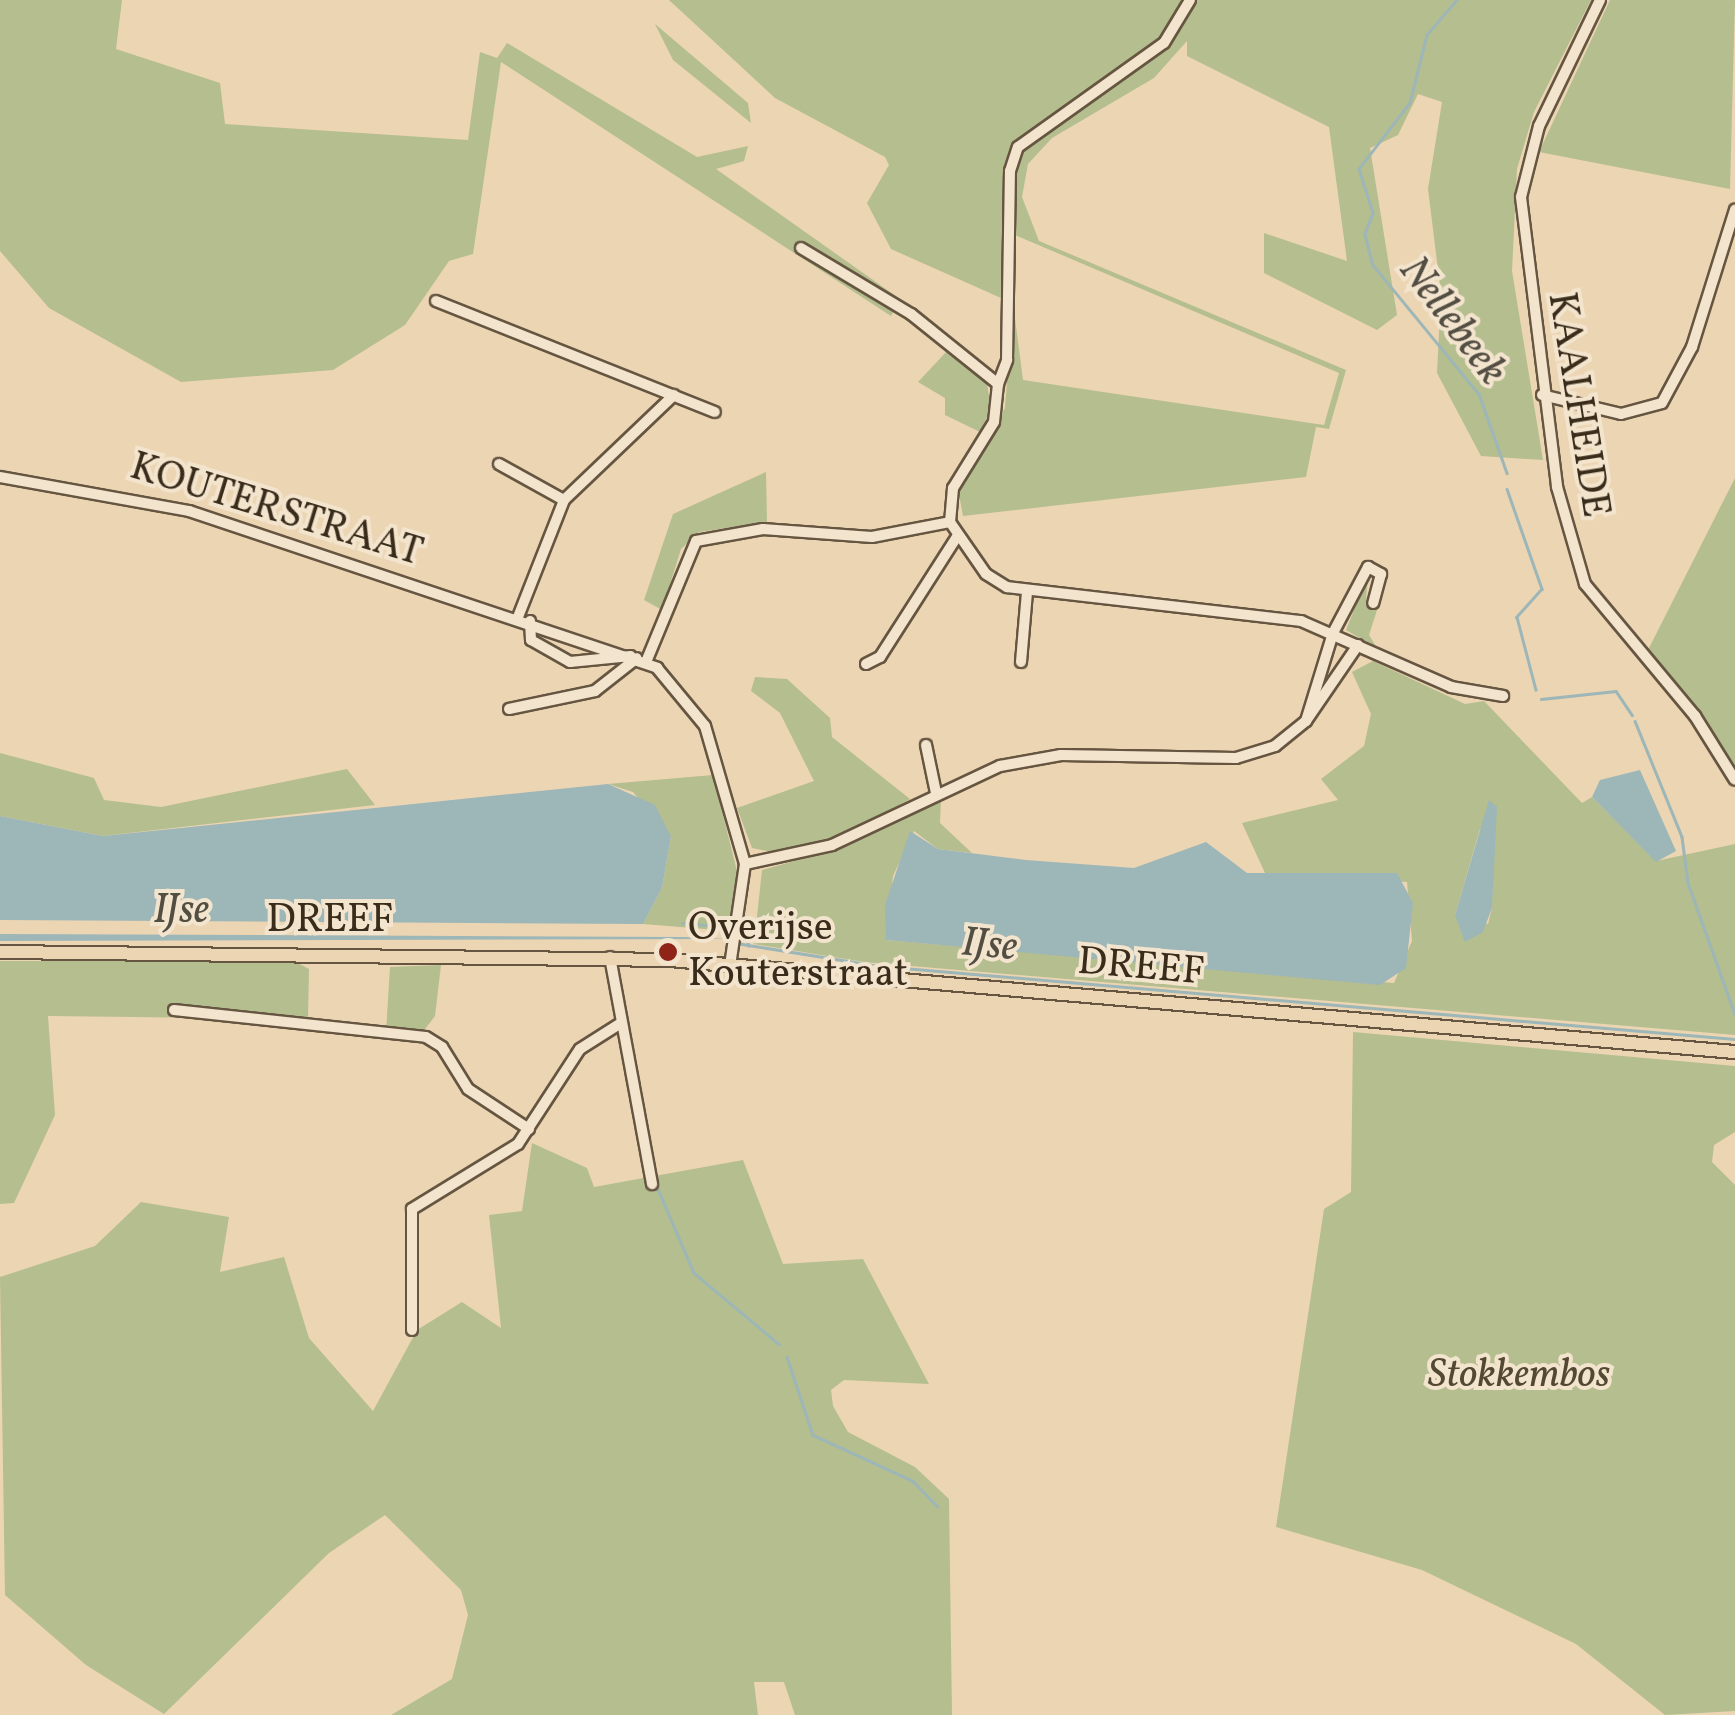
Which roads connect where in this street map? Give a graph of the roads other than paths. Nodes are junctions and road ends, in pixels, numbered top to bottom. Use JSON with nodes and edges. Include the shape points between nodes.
{"nodes":[{"id":1,"x":1190,"y":0,"type":"edge"},
{"id":2,"x":1600,"y":0,"type":"edge"},
{"id":3,"x":1735,"y":210,"type":"edge"},
{"id":4,"x":801,"y":248,"type":"dead end"},
{"id":5,"x":436,"y":301,"type":"dead end"},
{"id":6,"x":998,"y":384,"type":"junction"},
{"id":7,"x":674,"y":395,"type":"junction"},
{"id":8,"x":1542,"y":396,"type":"junction"},
{"id":9,"x":715,"y":412,"type":"dead end"},
{"id":10,"x":499,"y":464,"type":"dead end"},
{"id":11,"x":0,"y":477,"type":"edge"},
{"id":12,"x":564,"y":500,"type":"junction"},
{"id":13,"x":950,"y":522,"type":"junction"},
{"id":14,"x":958,"y":535,"type":"junction"},
{"id":15,"x":1027,"y":592,"type":"junction"},
{"id":16,"x":1373,"y":603,"type":"dead end"},
{"id":17,"x":518,"y":617,"type":"junction"},
{"id":18,"x":530,"y":622,"type":"junction"},
{"id":19,"x":1333,"y":634,"type":"junction"},
{"id":20,"x":1358,"y":645,"type":"junction"},
{"id":21,"x":638,"y":659,"type":"junction"},
{"id":22,"x":1021,"y":662,"type":"dead end"},
{"id":23,"x":866,"y":664,"type":"dead end"},
{"id":24,"x":1504,"y":696,"type":"dead end"},
{"id":25,"x":509,"y":709,"type":"dead end"},
{"id":26,"x":1306,"y":721,"type":"junction"},
{"id":27,"x":926,"y":745,"type":"dead end"},
{"id":28,"x":1735,"y":780,"type":"edge"},
{"id":29,"x":936,"y":793,"type":"junction"},
{"id":30,"x":746,"y":864,"type":"junction"},
{"id":31,"x":0,"y":952,"type":"edge"},
{"id":32,"x":610,"y":956,"type":"junction"},
{"id":33,"x":730,"y":964,"type":"junction"},
{"id":34,"x":174,"y":1010,"type":"dead end"},
{"id":35,"x":621,"y":1023,"type":"junction"},
{"id":36,"x":1735,"y":1052,"type":"edge"},
{"id":37,"x":529,"y":1129,"type":"junction"},
{"id":38,"x":652,"y":1184,"type":"dead end"},
{"id":39,"x":412,"y":1330,"type":"dead end"}],
"edges":[{"from":1,"to":6,"type":"street","via":[[1164,43],[1018,146],[1010,171],[1008,360]]},
{"from":2,"to":8,"type":"street","name":"KAALHEIDE","via":[[1539,126],[1522,197]]},
{"from":3,"to":8,"type":"street","via":[[1692,347],[1662,403],[1621,414]]},
{"from":4,"to":6,"type":"street","via":[[911,314]]},
{"from":5,"to":7,"type":"street"},
{"from":6,"to":13,"type":"street","via":[[994,422],[953,488]]},
{"from":7,"to":9,"type":"street"},
{"from":7,"to":12,"type":"street"},
{"from":8,"to":28,"type":"street","name":"KAALHEIDE","via":[[1568,540],[1586,584],[1695,716]]},
{"from":10,"to":12,"type":"street"},
{"from":11,"to":17,"type":"street","name":"KOUTERSTRAAT","via":[[189,511]]},
{"from":12,"to":17,"type":"street"},
{"from":13,"to":14,"type":"street"},
{"from":13,"to":21,"type":"street","via":[[872,537],[763,529],[696,541]]},
{"from":14,"to":15,"type":"street","via":[[986,574]]},
{"from":14,"to":23,"type":"street","via":[[880,657]]},
{"from":15,"to":19,"type":"street","via":[[1274,616]]},
{"from":15,"to":22,"type":"street"},
{"from":16,"to":19,"type":"street","via":[[1380,574],[1368,567]]},
{"from":17,"to":18,"type":"street","name":"KOUTERSTRAAT"},
{"from":18,"to":21,"type":"street","name":"KOUTERSTRAAT"},
{"from":18,"to":21,"type":"street","name":"KOUTERSTRAAT","via":[[531,640],[570,662]]},
{"from":19,"to":20,"type":"street"},
{"from":19,"to":26,"type":"street"},
{"from":20,"to":24,"type":"street","via":[[1451,688]]},
{"from":20,"to":26,"type":"street"},
{"from":21,"to":25,"type":"street","via":[[595,691]]},
{"from":21,"to":30,"type":"street","name":"KOUTERSTRAAT","via":[[677,686],[705,726]]},
{"from":26,"to":29,"type":"street","via":[[1247,756],[1061,755],[1000,766]]},
{"from":27,"to":29,"type":"street"},
{"from":29,"to":30,"type":"street","via":[[832,845]]},
{"from":30,"to":33,"type":"street","name":"KOUTERSTRAAT"},
{"from":31,"to":32,"type":"main road","name":"DREEF"},
{"from":32,"to":33,"type":"main road","name":"DREEF"},
{"from":32,"to":35,"type":"street"},
{"from":33,"to":36,"type":"main road","name":"DREEF"},
{"from":34,"to":37,"type":"street","via":[[426,1037],[442,1046],[468,1089]]},
{"from":35,"to":37,"type":"street","via":[[580,1049]]},
{"from":35,"to":38,"type":"street"},
{"from":37,"to":39,"type":"street","via":[[412,1209]]}]}
